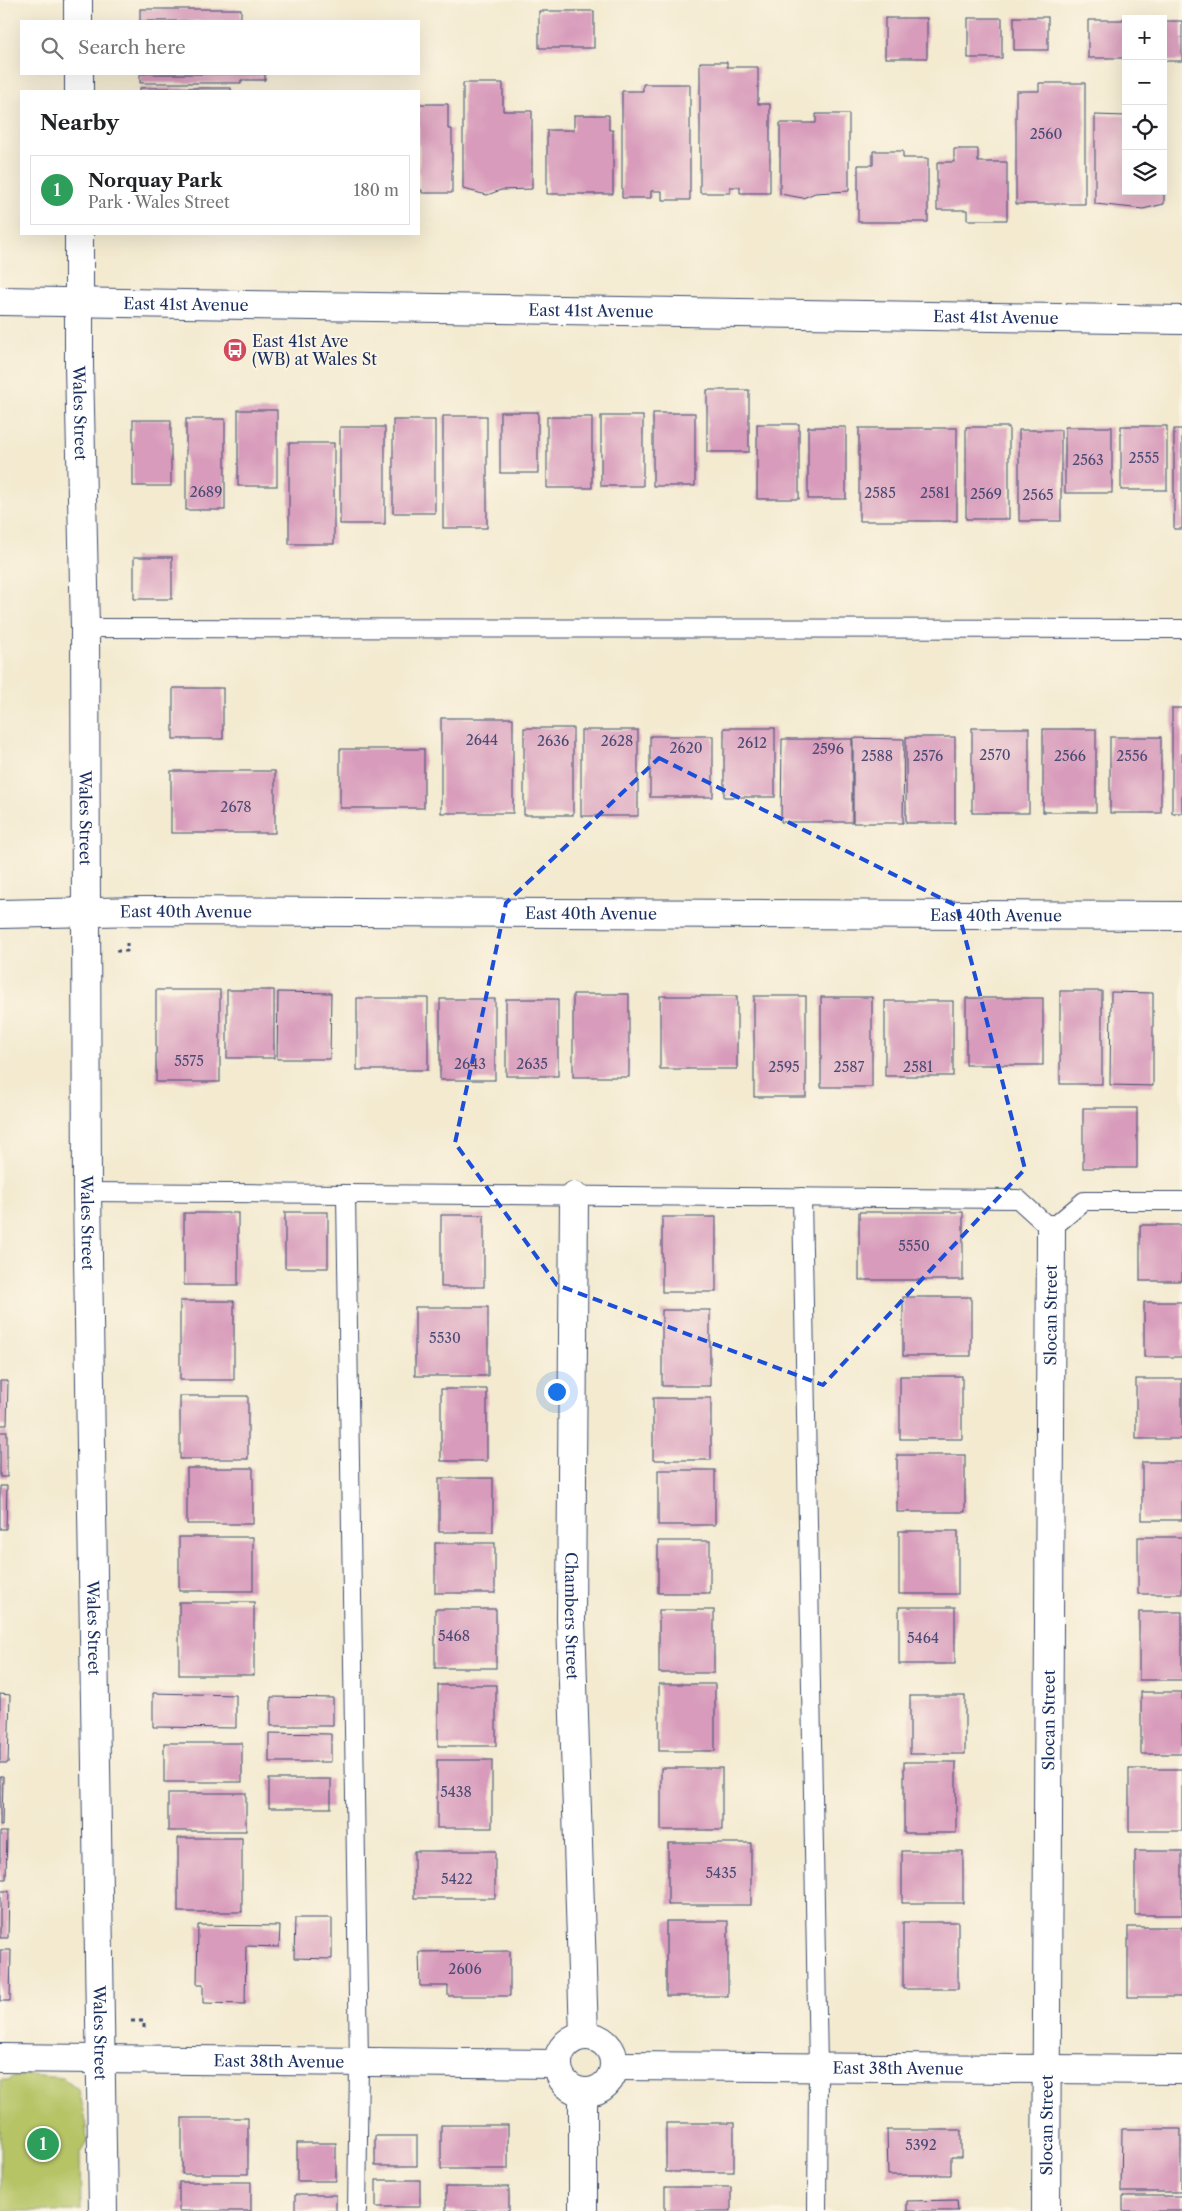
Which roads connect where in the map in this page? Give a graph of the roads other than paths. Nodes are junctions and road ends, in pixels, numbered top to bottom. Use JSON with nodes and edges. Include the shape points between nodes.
{"nodes":[{"id":1,"x":78,"y":0,"type":"edge"},
{"id":2,"x":78,"y":20,"type":"edge"},
{"id":3,"x":79,"y":75,"type":"edge"},
{"id":4,"x":79,"y":90,"type":"edge"},
{"id":5,"x":79,"y":235,"type":"edge"},
{"id":6,"x":0,"y":301,"type":"edge"},
{"id":7,"x":79,"y":302,"type":"junction"},
{"id":8,"x":1182,"y":320,"type":"edge"},
{"id":9,"x":85,"y":628,"type":"junction"},
{"id":10,"x":1182,"y":629,"type":"edge"},
{"id":11,"x":87,"y":912,"type":"junction"},
{"id":12,"x":0,"y":914,"type":"edge"},
{"id":13,"x":1182,"y":916,"type":"edge"},
{"id":14,"x":87,"y":1192,"type":"junction"},
{"id":15,"x":346,"y":1195,"type":"junction"},
{"id":16,"x":574,"y":1196,"type":"junction"},
{"id":17,"x":802,"y":1197,"type":"junction"},
{"id":18,"x":1182,"y":1201,"type":"edge"},
{"id":19,"x":1051,"y":1230,"type":"junction"},
{"id":20,"x":584,"y":2036,"type":"junction"},
{"id":21,"x":0,"y":2058,"type":"edge"},
{"id":22,"x":100,"y":2059,"type":"junction"},
{"id":23,"x":359,"y":2063,"type":"junction"},
{"id":24,"x":557,"y":2064,"type":"junction"},
{"id":25,"x":614,"y":2066,"type":"junction"},
{"id":26,"x":818,"y":2067,"type":"junction"},
{"id":27,"x":1047,"y":2069,"type":"junction"},
{"id":28,"x":1182,"y":2070,"type":"edge"},
{"id":29,"x":583,"y":2093,"type":"junction"},
{"id":30,"x":103,"y":2211,"type":"edge"},
{"id":31,"x":357,"y":2211,"type":"edge"},
{"id":32,"x":583,"y":2211,"type":"edge"},
{"id":33,"x":817,"y":2211,"type":"edge"},
{"id":34,"x":1046,"y":2211,"type":"edge"}],
"edges":[{"from":1,"to":2,"type":"street"},
{"from":3,"to":4,"type":"street"},
{"from":5,"to":7,"type":"street","name":"Wales Street"},
{"from":6,"to":7,"type":"street","name":"East 41st Avenue"},
{"from":7,"to":8,"type":"street","name":"East 41st Avenue"},
{"from":7,"to":9,"type":"street","name":"Wales Street"},
{"from":9,"to":10,"type":"lane"},
{"from":9,"to":11,"type":"street","name":"Wales Street"},
{"from":11,"to":12,"type":"street","name":"East 40th Avenue"},
{"from":11,"to":13,"type":"street","name":"East 40th Avenue"},
{"from":11,"to":14,"type":"street","name":"Wales Street"},
{"from":14,"to":15,"type":"lane"},
{"from":14,"to":22,"type":"street","name":"Wales Street"},
{"from":15,"to":16,"type":"lane"},
{"from":15,"to":23,"type":"lane"},
{"from":16,"to":17,"type":"lane"},
{"from":16,"to":20,"type":"street","name":"Chambers Street","via":[[571,1619]]},
{"from":17,"to":19,"type":"lane","via":[[1018,1199]]},
{"from":17,"to":26,"type":"lane"},
{"from":18,"to":19,"type":"lane","via":[[1084,1201]]},
{"from":19,"to":27,"type":"street","name":"Slocan Street"},
{"from":20,"to":24,"type":"street","via":[[562,2048]]},
{"from":20,"to":25,"type":"street","via":[[602,2041],[613,2056]]},
{"from":21,"to":22,"type":"street","name":"East 38th Avenue"},
{"from":22,"to":23,"type":"street","name":"East 38th Avenue"},
{"from":22,"to":30,"type":"street","name":"Wales Street"},
{"from":23,"to":24,"type":"street","name":"East 38th Avenue"},
{"from":23,"to":31,"type":"lane"},
{"from":24,"to":29,"type":"street","via":[[562,2080],[575,2091]]},
{"from":25,"to":26,"type":"street","name":"East 38th Avenue"},
{"from":25,"to":29,"type":"street","via":[[612,2075],[601,2088]]},
{"from":26,"to":27,"type":"street","name":"East 38th Avenue"},
{"from":26,"to":33,"type":"lane"},
{"from":27,"to":28,"type":"street","name":"East 38th Avenue"},
{"from":27,"to":34,"type":"street","name":"Slocan Street"},
{"from":29,"to":32,"type":"street"}]}
